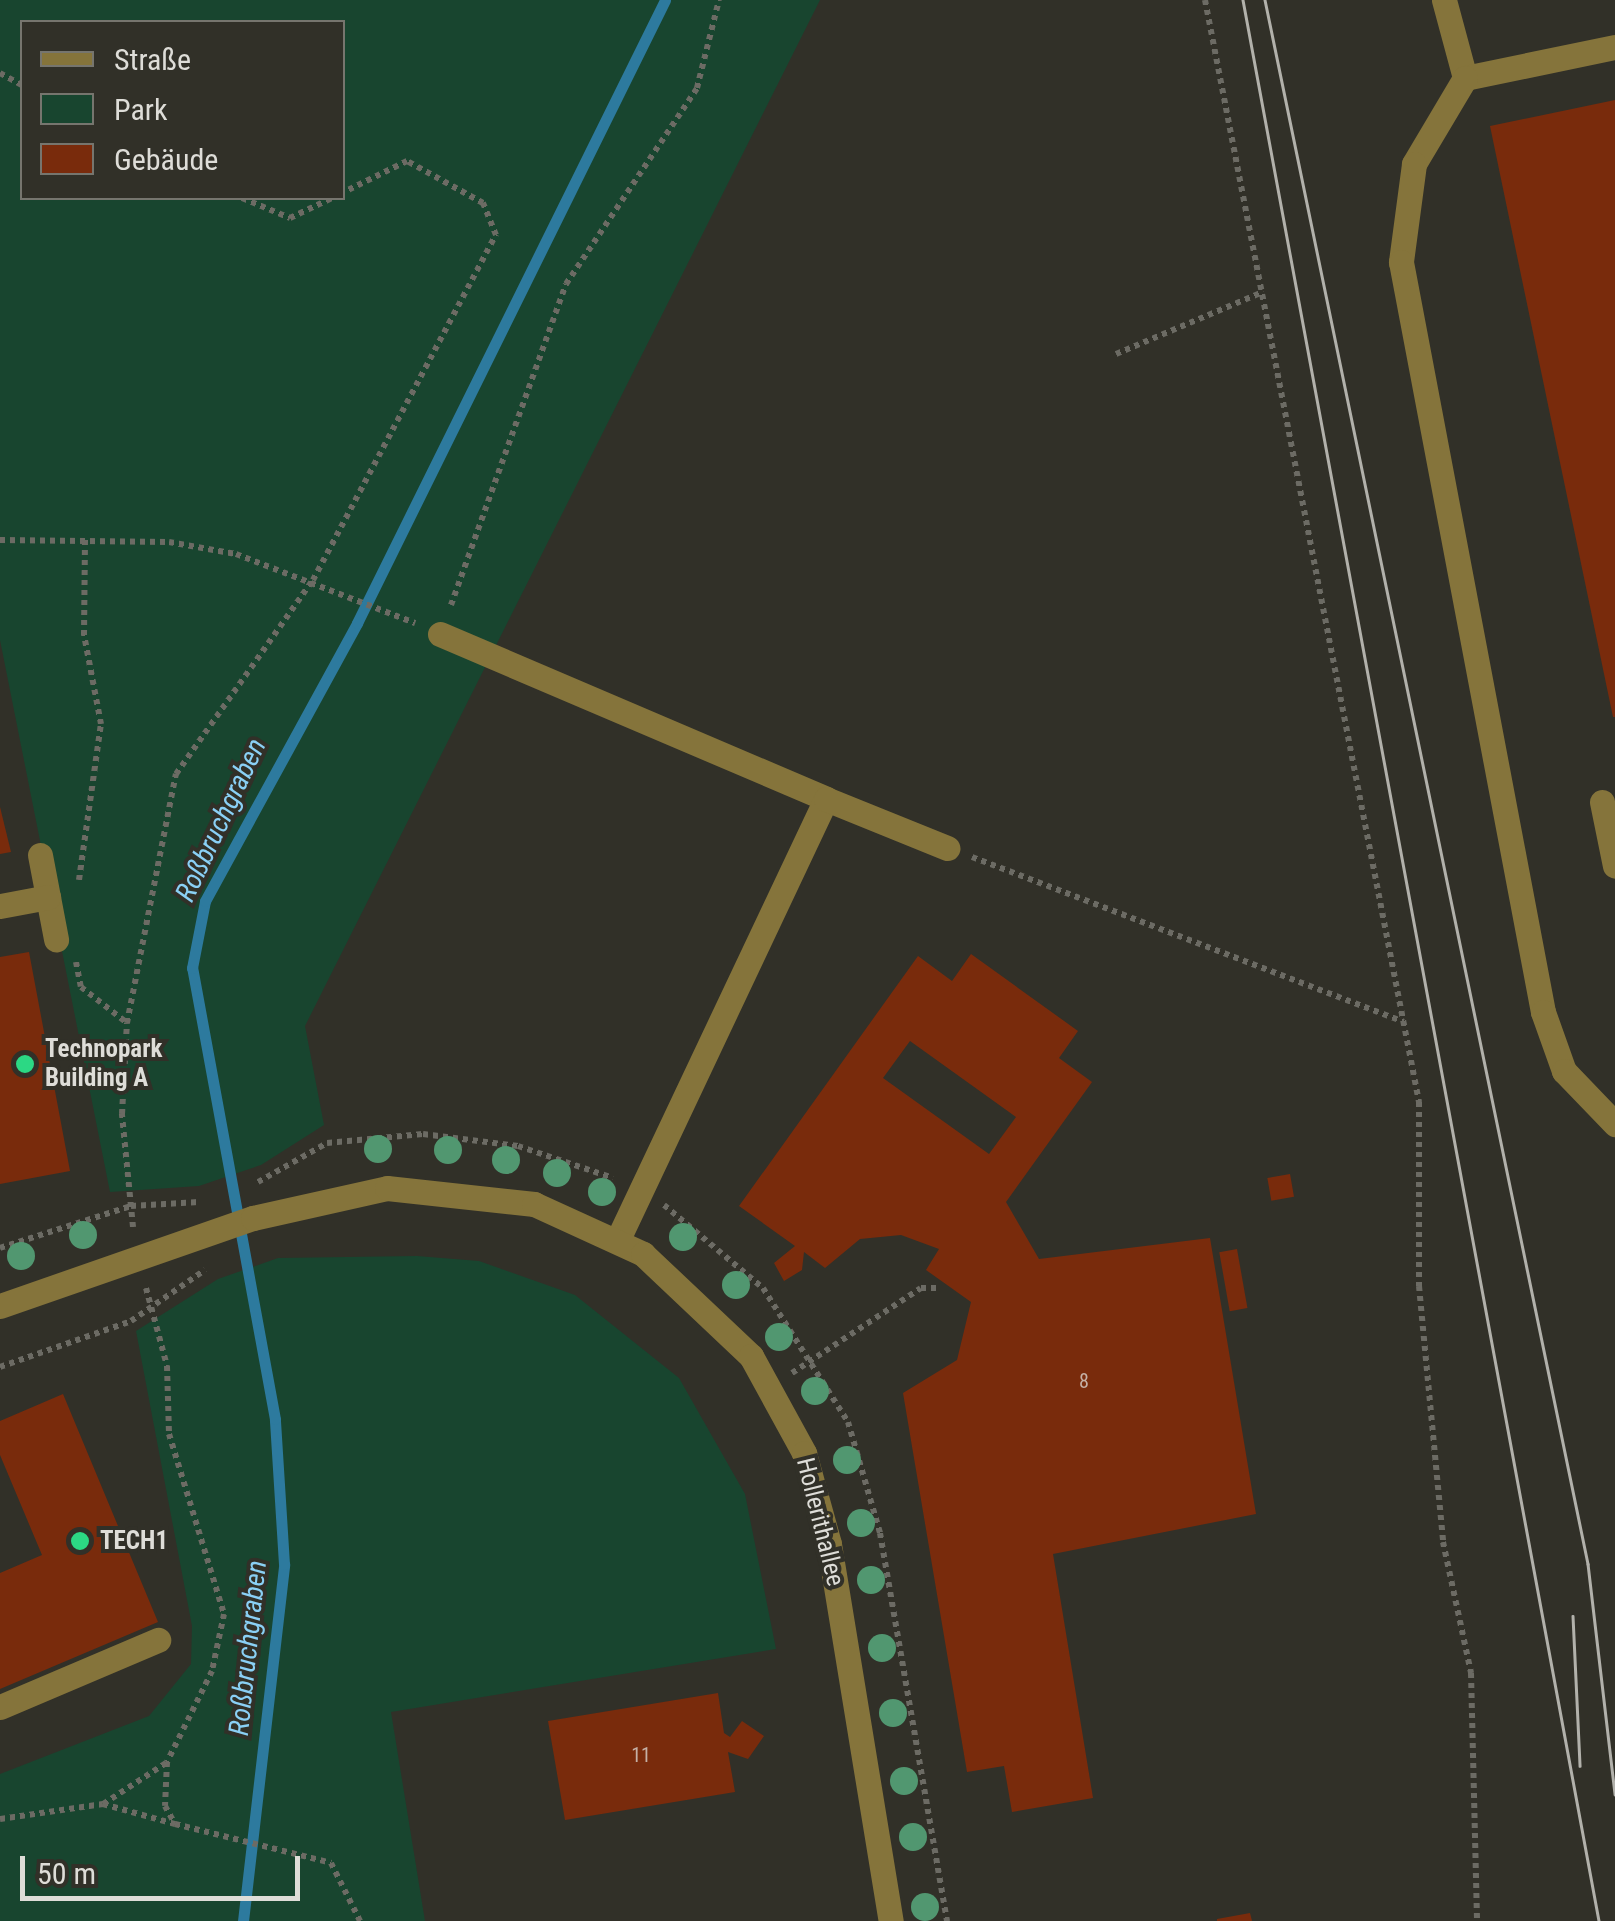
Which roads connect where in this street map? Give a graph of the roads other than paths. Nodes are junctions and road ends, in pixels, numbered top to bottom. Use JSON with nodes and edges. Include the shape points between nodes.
{"nodes":[{"id":1,"x":1444,"y":0,"type":"edge"},
{"id":2,"x":1615,"y":47,"type":"edge"},
{"id":3,"x":1465,"y":78,"type":"junction"},
{"id":4,"x":440,"y":634,"type":"road end"},
{"id":5,"x":826,"y":799,"type":"junction"},
{"id":6,"x":1602,"y":802,"type":"dead end"},
{"id":7,"x":947,"y":848,"type":"road end"},
{"id":8,"x":40,"y":855,"type":"dead end"},
{"id":9,"x":1615,"y":866,"type":"edge"},
{"id":10,"x":48,"y":897,"type":"junction"},
{"id":11,"x":0,"y":906,"type":"edge"},
{"id":12,"x":66,"y":941,"type":"road end"},
{"id":13,"x":1615,"y":1124,"type":"edge"},
{"id":14,"x":618,"y":1239,"type":"junction"},
{"id":15,"x":0,"y":1306,"type":"edge"},
{"id":16,"x":158,"y":1640,"type":"dead end"},
{"id":17,"x":0,"y":1707,"type":"edge"},
{"id":18,"x":891,"y":1921,"type":"edge"}],
"edges":[{"from":1,"to":3,"type":"street"},
{"from":2,"to":3,"type":"street"},
{"from":3,"to":13,"type":"street","via":[[1414,164],[1400,262],[1542,1012],[1564,1071]]},
{"from":4,"to":5,"type":"street"},
{"from":5,"to":7,"type":"street"},
{"from":5,"to":14,"type":"street"},
{"from":6,"to":9,"type":"street"},
{"from":8,"to":10,"type":"street"},
{"from":10,"to":11,"type":"street"},
{"from":10,"to":12,"type":"street"},
{"from":14,"to":15,"type":"street","name":"Hollerithallee","via":[[534,1204],[438,1187],[338,1194]]},
{"from":14,"to":18,"type":"street","name":"Hollerithallee","via":[[702,1300],[772,1386],[804,1452],[827,1534]]},
{"from":16,"to":17,"type":"street"}]}
